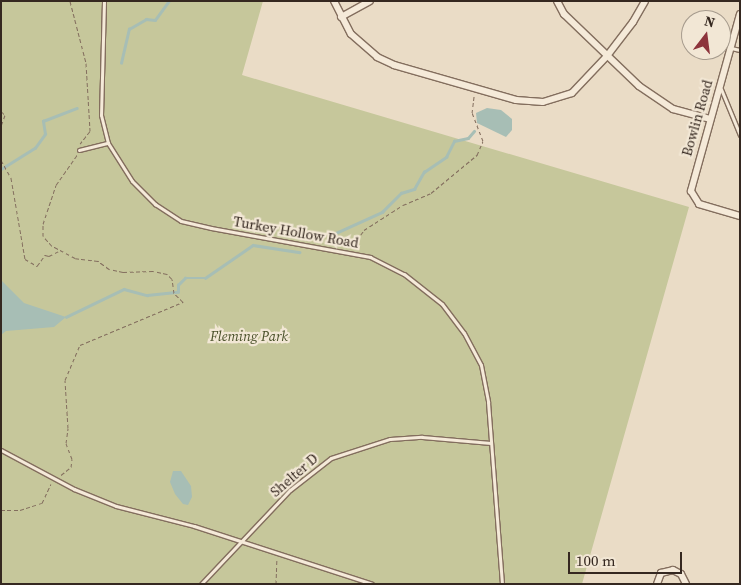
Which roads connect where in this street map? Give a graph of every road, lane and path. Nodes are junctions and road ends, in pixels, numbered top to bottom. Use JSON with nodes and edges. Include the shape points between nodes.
{"nodes":[{"id":1,"x":70,"y":1,"type":"edge"},
{"id":2,"x":104,"y":1,"type":"edge"},
{"id":3,"x":334,"y":1,"type":"edge"},
{"id":4,"x":370,"y":1,"type":"edge"},
{"id":5,"x":557,"y":1,"type":"edge"},
{"id":6,"x":645,"y":1,"type":"edge"},
{"id":7,"x":740,"y":14,"type":"edge"},
{"id":8,"x":341,"y":17,"type":"junction"},
{"id":9,"x":731,"y":44,"type":"edge"},
{"id":10,"x":607,"y":56,"type":"junction"},
{"id":11,"x":727,"y":60,"type":"edge"},
{"id":12,"x":720,"y":86,"type":"junction"},
{"id":13,"x":475,"y":88,"type":"junction"},
{"id":14,"x":1,"y":110,"type":"edge"},
{"id":15,"x":710,"y":120,"type":"junction"},
{"id":16,"x":1,"y":126,"type":"edge"},
{"id":17,"x":740,"y":135,"type":"edge"},
{"id":18,"x":108,"y":143,"type":"junction"},
{"id":19,"x":79,"y":150,"type":"junction"},
{"id":20,"x":1,"y":160,"type":"edge"},
{"id":21,"x":738,"y":214,"type":"edge"},
{"id":22,"x":62,"y":250,"type":"junction"},
{"id":23,"x":357,"y":254,"type":"junction"},
{"id":24,"x":491,"y":443,"type":"junction"},
{"id":25,"x":1,"y":450,"type":"edge"},
{"id":26,"x":56,"y":480,"type":"junction"},
{"id":27,"x":1,"y":510,"type":"edge"},
{"id":28,"x":240,"y":542,"type":"junction"},
{"id":29,"x":277,"y":553,"type":"junction"},
{"id":30,"x":201,"y":584,"type":"edge"},
{"id":31,"x":276,"y":584,"type":"edge"},
{"id":32,"x":372,"y":584,"type":"edge"},
{"id":33,"x":502,"y":584,"type":"edge"},
{"id":34,"x":657,"y":584,"type":"edge"},
{"id":35,"x":686,"y":584,"type":"edge"}],
"edges":[{"from":1,"to":19,"type":"path","via":[[86,63],[90,131]]},
{"from":2,"to":18,"type":"lane","name":"Turkey Hollow Road","via":[[101,115]]},
{"from":3,"to":8,"type":"street"},
{"from":4,"to":8,"type":"street"},
{"from":5,"to":10,"type":"street","via":[[564,14]]},
{"from":6,"to":10,"type":"street","via":[[634,22]]},
{"from":7,"to":9,"type":"street","name":"Bowlin Road"},
{"from":8,"to":13,"type":"street","via":[[350,34],[377,57],[394,65]]},
{"from":10,"to":13,"type":"street","via":[[572,93],[544,102],[516,100]]},
{"from":10,"to":15,"type":"street","via":[[639,86],[673,109]]},
{"from":11,"to":12,"type":"street","name":"Bowlin Road"},
{"from":12,"to":15,"type":"street","name":"Bowlin Road"},
{"from":12,"to":17,"type":"lane"},
{"from":13,"to":23,"type":"path","via":[[472,113],[481,131],[481,149],[431,192],[403,204],[364,230],[357,240]]},
{"from":14,"to":16,"type":"path","via":[[5,115]]},
{"from":15,"to":21,"type":"street","name":"Bowlin Road","via":[[691,185],[694,200]]},
{"from":18,"to":19,"type":"lane"},
{"from":18,"to":23,"type":"lane","name":"Turkey Hollow Road","via":[[132,181],[156,204],[181,221]]},
{"from":19,"to":22,"type":"path","via":[[56,185],[44,224],[43,236]]},
{"from":20,"to":22,"type":"path","via":[[10,178],[25,259],[36,266],[45,255]]},
{"from":22,"to":26,"type":"path","via":[[75,258],[98,261],[109,269],[123,272],[154,270],[166,274],[172,279],[174,293],[183,302],[80,345],[65,380],[66,443],[72,459],[70,467]]},
{"from":23,"to":24,"type":"lane","name":"Turkey Hollow Road","via":[[404,274],[442,304],[464,333],[481,365]]},
{"from":24,"to":28,"type":"lane","name":"Shelter D","via":[[422,437],[390,439],[355,448],[310,472]]},
{"from":24,"to":33,"type":"lane","name":"Turkey Hollow Road"},
{"from":25,"to":26,"type":"lane"},
{"from":26,"to":27,"type":"path","via":[[51,482],[42,504],[20,510]]},
{"from":26,"to":28,"type":"lane","via":[[116,506],[194,526]]},
{"from":28,"to":29,"type":"lane"},
{"from":28,"to":30,"type":"lane","name":"Shelter D"},
{"from":29,"to":31,"type":"path"},
{"from":29,"to":32,"type":"lane"},
{"from":34,"to":35,"type":"street","via":[[661,573],[673,570],[681,574]]}]}
